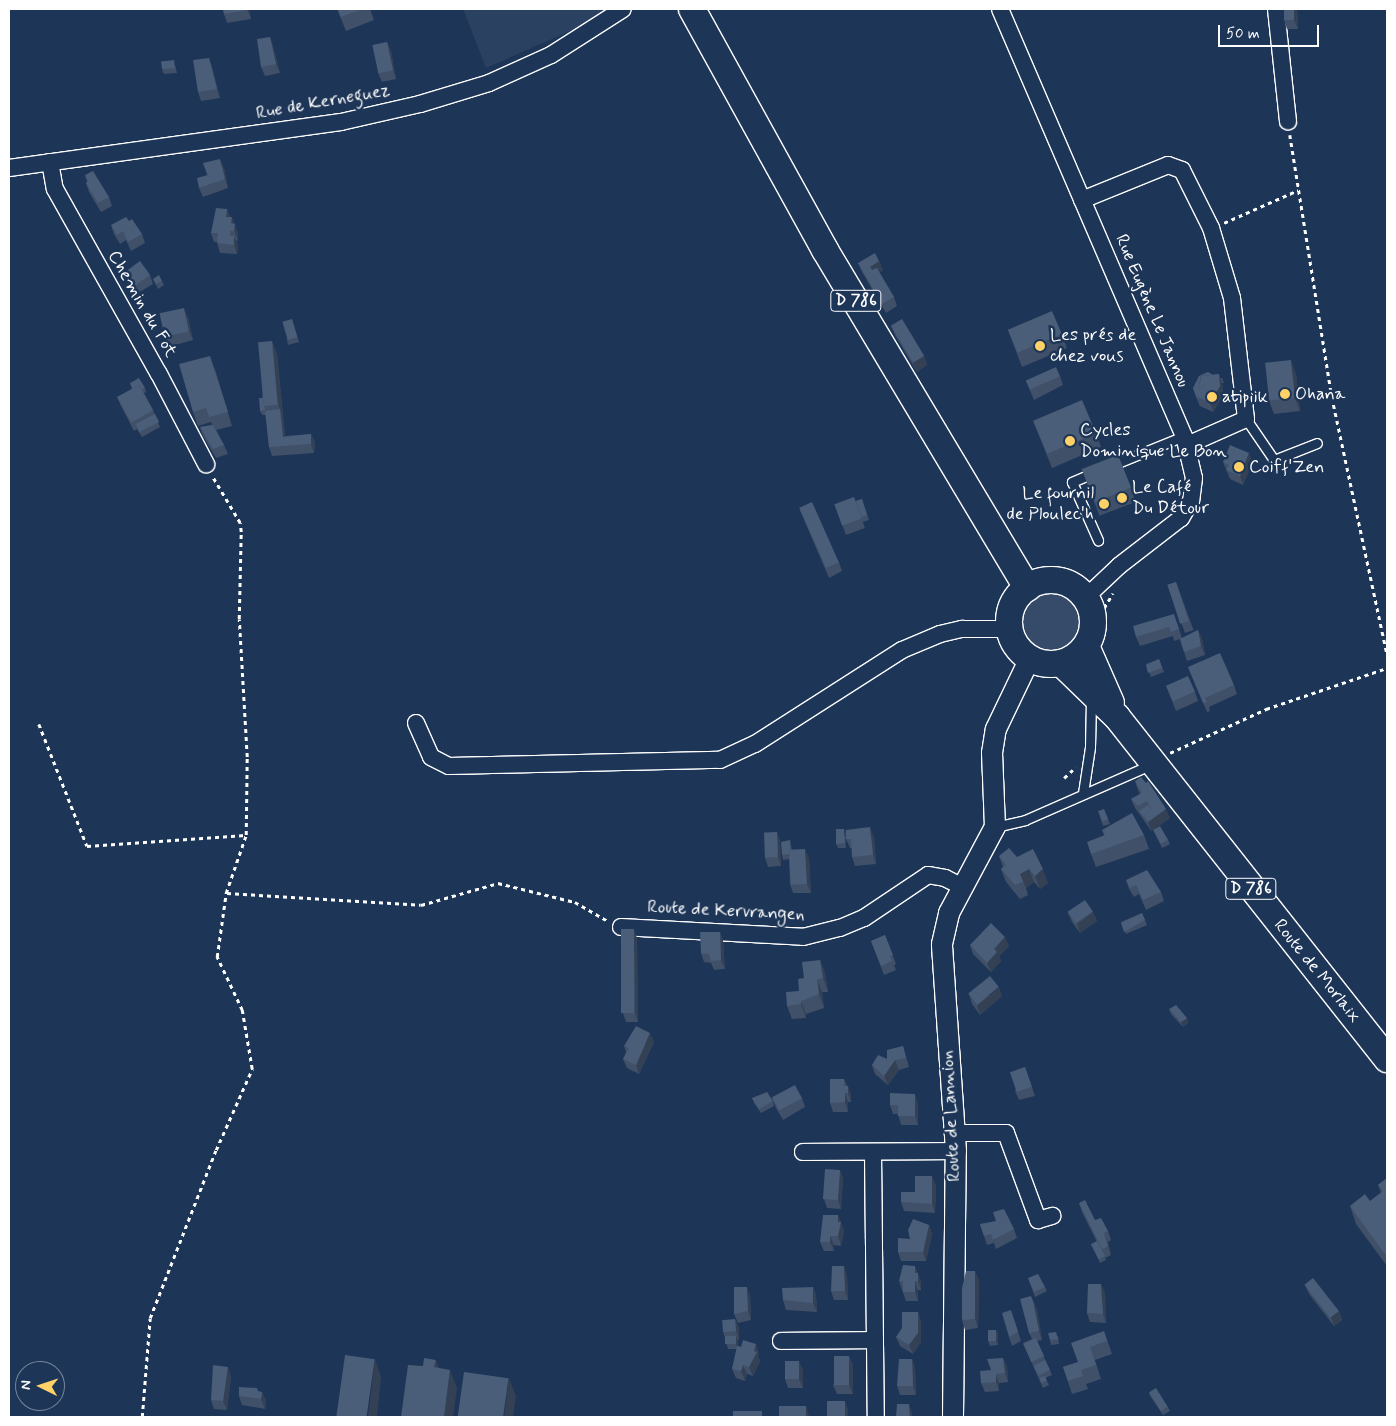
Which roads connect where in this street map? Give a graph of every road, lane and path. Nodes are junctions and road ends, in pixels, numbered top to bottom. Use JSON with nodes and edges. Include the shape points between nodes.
{"nodes":[{"id":1,"x":622,"y":9,"type":"edge"},
{"id":2,"x":692,"y":9,"type":"edge"},
{"id":3,"x":1000,"y":9,"type":"edge"},
{"id":4,"x":1276,"y":9,"type":"edge"},
{"id":5,"x":1288,"y":121,"type":"joint"},
{"id":6,"x":50,"y":162,"type":"junction"},
{"id":7,"x":9,"y":168,"type":"edge"},
{"id":8,"x":1298,"y":190,"type":"junction"},
{"id":9,"x":1082,"y":200,"type":"junction"},
{"id":10,"x":1211,"y":228,"type":"junction"},
{"id":11,"x":1246,"y":419,"type":"junction"},
{"id":12,"x":1186,"y":441,"type":"junction"},
{"id":13,"x":1317,"y":443,"type":"dead end"},
{"id":14,"x":206,"y":464,"type":"joint"},
{"id":15,"x":1098,"y":540,"type":"dead end"},
{"id":16,"x":1118,"y":585,"type":"dead end"},
{"id":17,"x":1027,"y":588,"type":"junction"},
{"id":18,"x":1085,"y":598,"type":"junction"},
{"id":19,"x":1010,"y":629,"type":"junction"},
{"id":20,"x":1093,"y":642,"type":"junction"},
{"id":21,"x":1387,"y":653,"type":"edge"},
{"id":22,"x":1030,"y":658,"type":"junction"},
{"id":23,"x":1061,"y":663,"type":"junction"},
{"id":24,"x":1387,"y":668,"type":"edge"},
{"id":25,"x":1089,"y":688,"type":"junction"},
{"id":26,"x":1117,"y":717,"type":"junction"},
{"id":27,"x":416,"y":723,"type":"dead end"},
{"id":28,"x":39,"y":724,"type":"dead end"},
{"id":29,"x":1078,"y":765,"type":"dead end"},
{"id":30,"x":1146,"y":766,"type":"junction"},
{"id":31,"x":1064,"y":778,"type":"dead end"},
{"id":32,"x":1083,"y":793,"type":"junction"},
{"id":33,"x":995,"y":828,"type":"junction"},
{"id":34,"x":246,"y":836,"type":"junction"},
{"id":35,"x":961,"y":886,"type":"junction"},
{"id":36,"x":226,"y":892,"type":"junction"},
{"id":37,"x":621,"y":926,"type":"joint"},
{"id":38,"x":1387,"y":1059,"type":"edge"},
{"id":39,"x":955,"y":1142,"type":"junction"},
{"id":40,"x":803,"y":1152,"type":"dead end"},
{"id":41,"x":873,"y":1152,"type":"junction"},
{"id":42,"x":1052,"y":1216,"type":"dead end"},
{"id":43,"x":875,"y":1340,"type":"junction"},
{"id":44,"x":781,"y":1341,"type":"dead end"},
{"id":45,"x":142,"y":1417,"type":"edge"},
{"id":46,"x":876,"y":1417,"type":"edge"},
{"id":47,"x":953,"y":1417,"type":"edge"}],
"edges":[{"from":1,"to":6,"type":"street","name":"Rue de Kerneguez","via":[[551,56],[489,84],[420,104],[341,122]]},
{"from":2,"to":17,"type":"main road","number":"D 786","via":[[825,250]]},
{"from":3,"to":9,"type":"street","name":"Rue Eugène Le Jannou"},
{"from":4,"to":5,"type":"street"},
{"from":5,"to":8,"type":"path"},
{"from":6,"to":7,"type":"street","name":"Rue de Kerneguez"},
{"from":6,"to":14,"type":"street","name":"Chemin du Fot","via":[[55,189]]},
{"from":8,"to":10,"type":"path"},
{"from":8,"to":21,"type":"path","via":[[1332,397]]},
{"from":9,"to":10,"type":"street","via":[[1168,165],[1182,170]]},
{"from":9,"to":12,"type":"street","name":"Rue Eugène Le Jannou"},
{"from":10,"to":11,"type":"street","via":[[1232,298]]},
{"from":11,"to":12,"type":"street"},
{"from":11,"to":13,"type":"lane","via":[[1274,460]]},
{"from":12,"to":15,"type":"lane","via":[[1072,482]]},
{"from":12,"to":18,"type":"street","name":"Rue Eugène Le Jannou","via":[[1194,478],[1191,501],[1180,518],[1119,566]]},
{"from":14,"to":34,"type":"path","via":[[240,523],[241,532],[239,619],[247,757]]},
{"from":16,"to":20,"type":"path","via":[[1104,608]]},
{"from":17,"to":18,"type":"main road","via":[[1042,582],[1058,581],[1073,587]]},
{"from":17,"to":19,"type":"main road","via":[[1016,600],[1010,614]]},
{"from":18,"to":20,"type":"main road","via":[[1093,622]]},
{"from":19,"to":22,"type":"main road","via":[[1020,651]]},
{"from":19,"to":27,"type":"street","via":[[962,629],[940,634],[902,650],[755,744],[720,760],[449,766],[431,757]]},
{"from":20,"to":23,"type":"main road","via":[[1075,657]]},
{"from":20,"to":26,"type":"main road","name":"Route de Morlaix","number":"D 786"},
{"from":22,"to":23,"type":"main road","via":[[1045,664]]},
{"from":22,"to":33,"type":"street","via":[[996,729],[992,753]]},
{"from":23,"to":25,"type":"main road","name":"Route de Morlaix","number":"D 786"},
{"from":24,"to":30,"type":"path","via":[[1266,709]]},
{"from":25,"to":26,"type":"main road","name":"Route de Morlaix","number":"D 786"},
{"from":25,"to":32,"type":"lane","via":[[1091,737]]},
{"from":26,"to":30,"type":"main road","name":"Route de Morlaix","number":"D 786"},
{"from":28,"to":34,"type":"path","via":[[87,846]]},
{"from":29,"to":31,"type":"path"},
{"from":30,"to":32,"type":"lane"},
{"from":30,"to":38,"type":"main road","name":"Route de Morlaix","number":"D 786"},
{"from":32,"to":33,"type":"lane","via":[[1026,820]]},
{"from":33,"to":35,"type":"street","name":"Route de Lannion"},
{"from":34,"to":36,"type":"path"},
{"from":35,"to":37,"type":"street","name":"Route de Kervrangen","via":[[945,878],[928,875],[864,918],[803,937]]},
{"from":35,"to":39,"type":"street","name":"Route de Lannion","via":[[949,913],[942,944]]},
{"from":36,"to":37,"type":"path","via":[[421,905],[498,883],[575,902]]},
{"from":36,"to":45,"type":"path","via":[[217,957],[242,1010],[252,1069],[216,1150],[150,1318]]},
{"from":39,"to":41,"type":"street"},
{"from":39,"to":42,"type":"street","via":[[1006,1133],[1038,1220]]},
{"from":39,"to":47,"type":"street","name":"Route de Lannion"},
{"from":40,"to":41,"type":"street"},
{"from":41,"to":43,"type":"street"},
{"from":43,"to":44,"type":"street"},
{"from":43,"to":46,"type":"street"}]}
